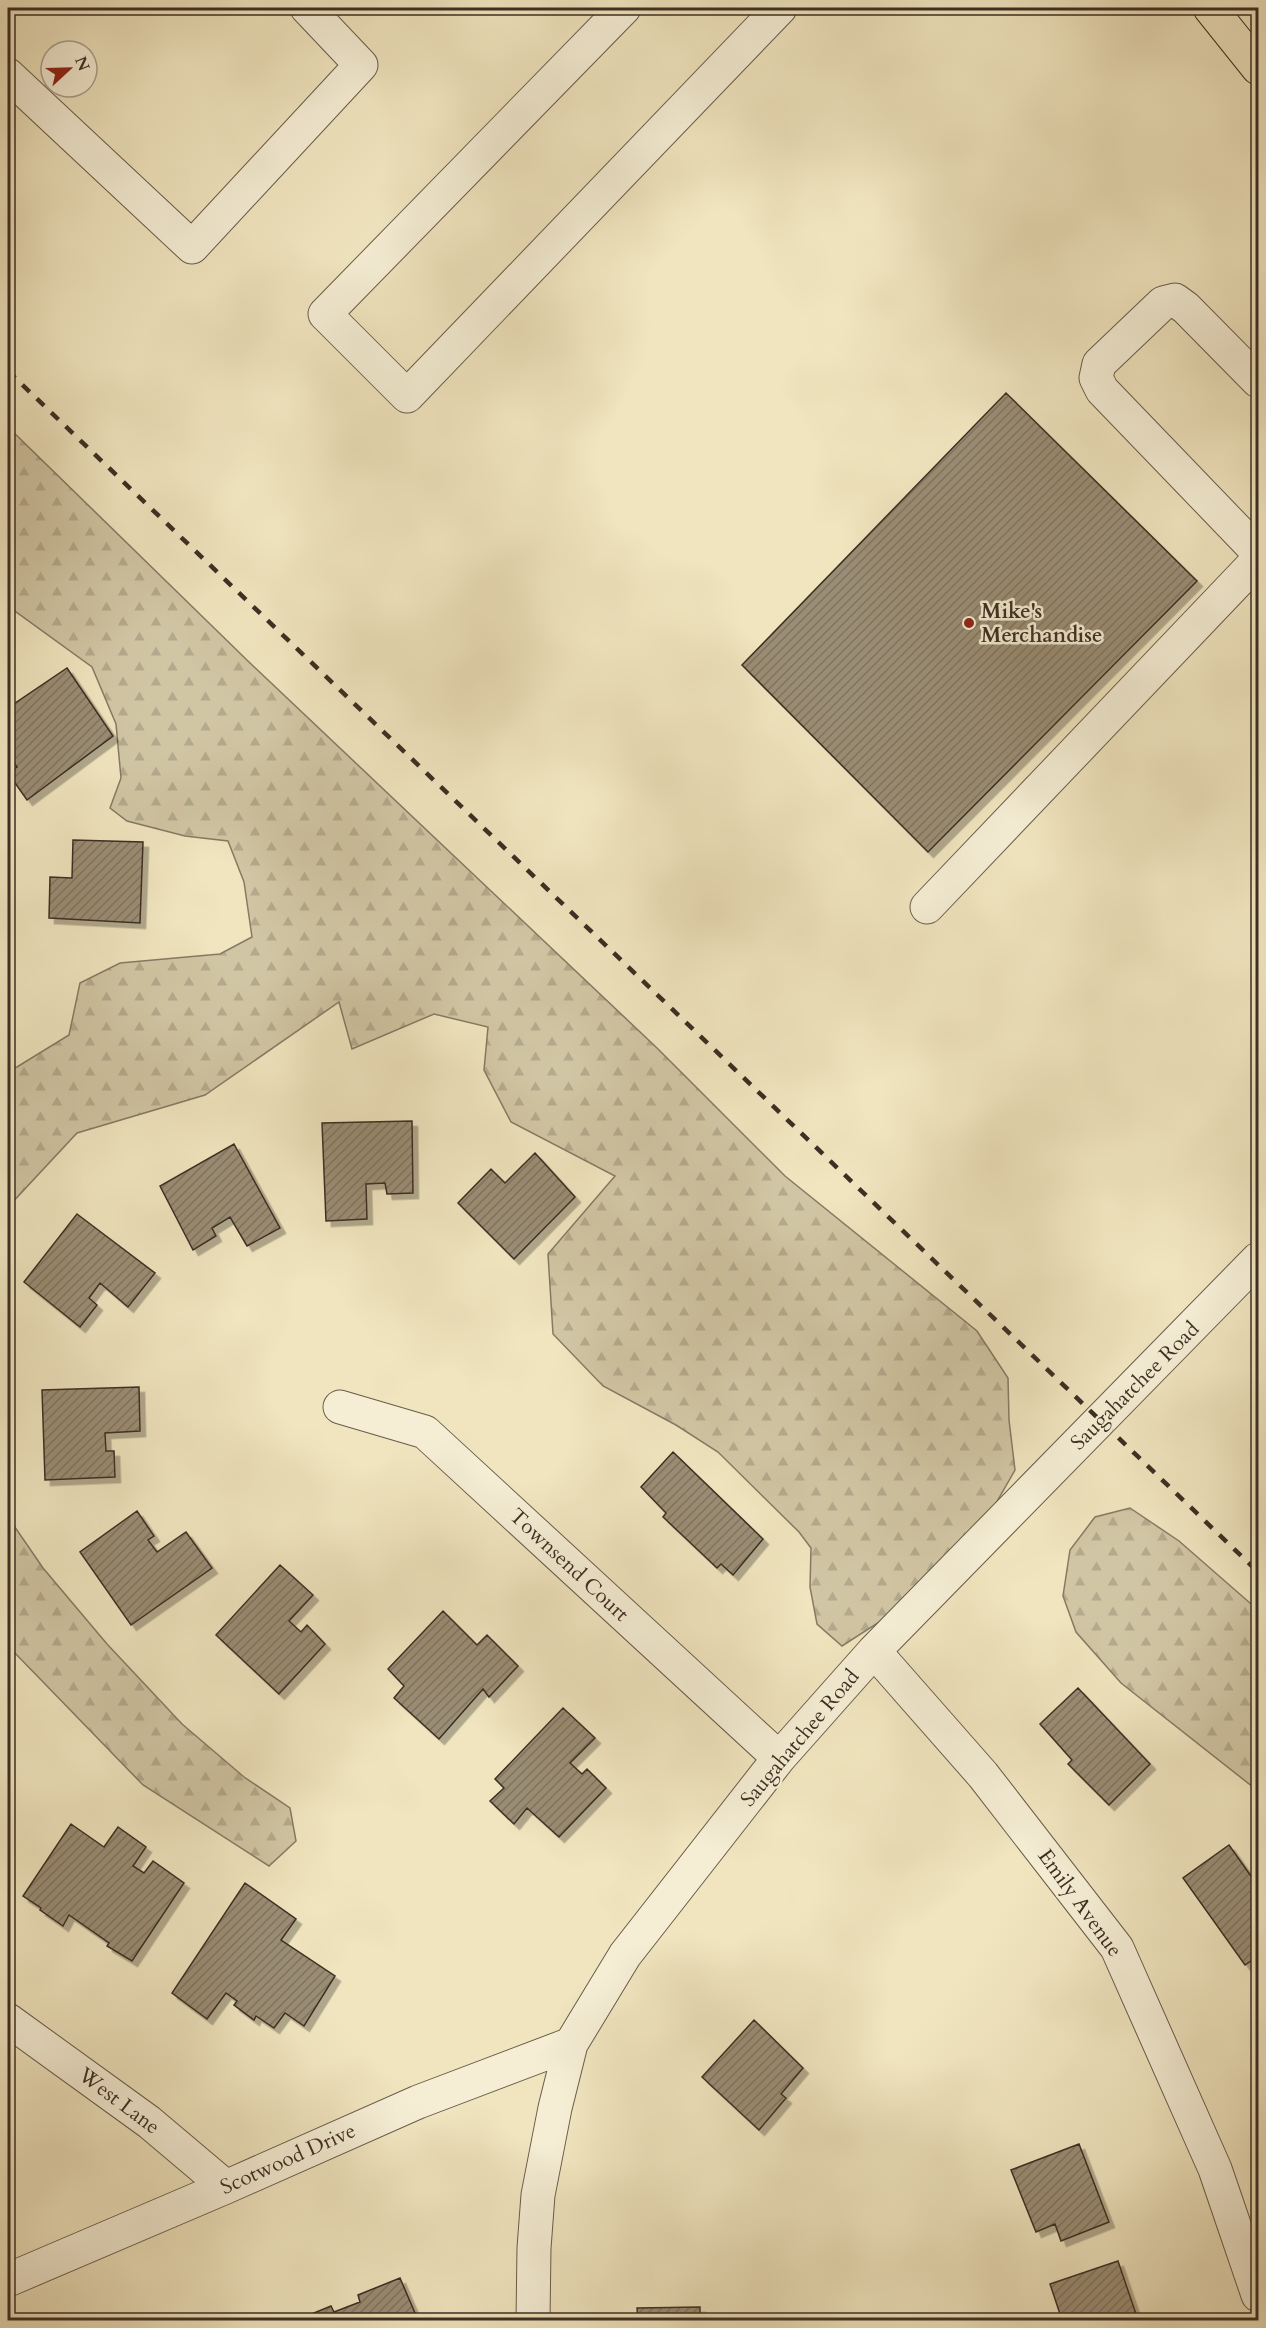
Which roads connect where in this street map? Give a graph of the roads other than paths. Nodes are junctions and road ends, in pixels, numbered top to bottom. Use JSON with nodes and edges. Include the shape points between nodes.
{"nodes":[{"id":1,"x":307,"y":8,"type":"edge"},
{"id":2,"x":624,"y":8,"type":"edge"},
{"id":3,"x":780,"y":8,"type":"edge"},
{"id":4,"x":1210,"y":8,"type":"edge"},
{"id":5,"x":1258,"y":68,"type":"edge"},
{"id":6,"x":8,"y":75,"type":"edge"},
{"id":7,"x":1258,"y":381,"type":"edge"},
{"id":8,"x":1258,"y":552,"type":"edge"},
{"id":9,"x":1258,"y":560,"type":"edge"},
{"id":10,"x":927,"y":907,"type":"dead end"},
{"id":11,"x":1258,"y":1259,"type":"edge"},
{"id":12,"x":340,"y":1407,"type":"dead end"},
{"id":13,"x":874,"y":1651,"type":"junction"},
{"id":14,"x":779,"y":1758,"type":"junction"},
{"id":15,"x":8,"y":2020,"type":"edge"},
{"id":16,"x":571,"y":2044,"type":"junction"},
{"id":17,"x":226,"y":2187,"type":"junction"},
{"id":18,"x":8,"y":2280,"type":"edge"},
{"id":19,"x":1258,"y":2295,"type":"edge"},
{"id":20,"x":532,"y":2320,"type":"edge"}],
"edges":[{"from":1,"to":6,"type":"street","via":[[362,65],[192,247]]},
{"from":2,"to":3,"type":"street","via":[[324,314],[407,396]]},
{"from":4,"to":5,"type":"main road"},
{"from":7,"to":8,"type":"street","via":[[1175,300],[1163,303],[1099,364],[1096,378],[1102,390]]},
{"from":9,"to":10,"type":"street"},
{"from":11,"to":13,"type":"street","name":"Saugahatchee Road"},
{"from":12,"to":14,"type":"street","name":"Townsend Court","via":[[425,1432]]},
{"from":13,"to":14,"type":"street","name":"Saugahatchee Road"},
{"from":13,"to":19,"type":"street","name":"Emily Avenue","via":[[983,1775],[1117,1948],[1215,2169]]},
{"from":14,"to":16,"type":"street","name":"Saugahatchee Road","via":[[625,1955]]},
{"from":15,"to":17,"type":"street","name":"West Lane","via":[[149,2122]]},
{"from":16,"to":17,"type":"street","name":"Scotwood Drive","via":[[418,2102]]},
{"from":16,"to":20,"type":"street","name":"Saugahatchee Road","via":[[538,2195]]},
{"from":17,"to":18,"type":"street","name":"Scotwood Drive"}]}
